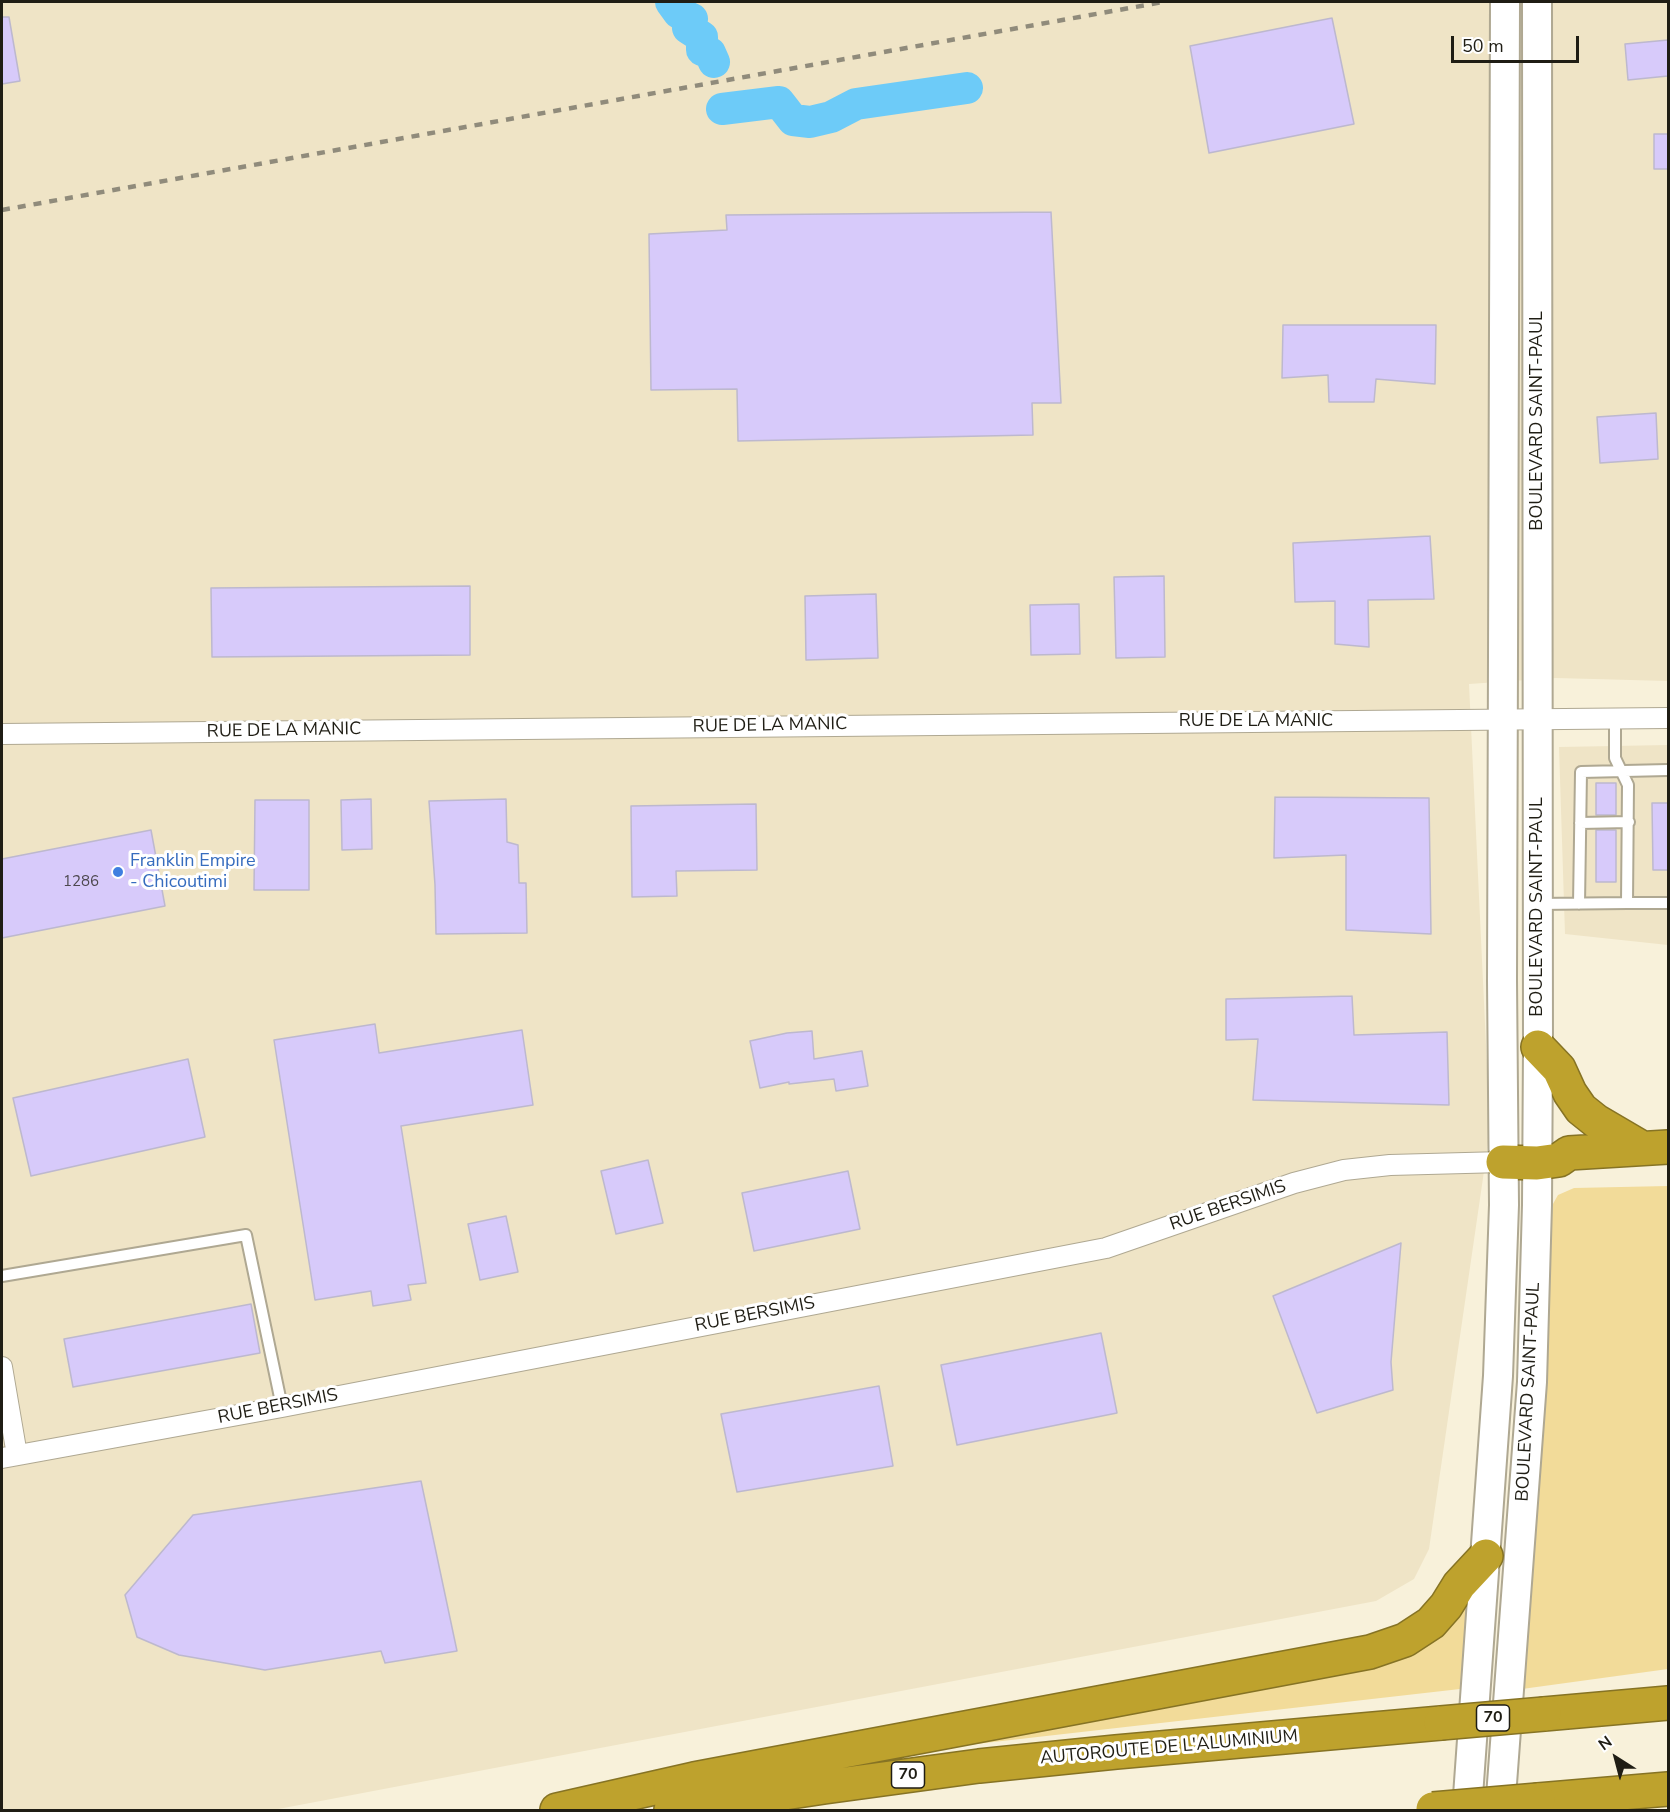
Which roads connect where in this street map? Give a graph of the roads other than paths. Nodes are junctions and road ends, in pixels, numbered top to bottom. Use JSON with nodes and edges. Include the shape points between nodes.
{"nodes":[{"id":1,"x":1505,"y":2,"type":"edge"},
{"id":2,"x":1537,"y":2,"type":"edge"},
{"id":3,"x":1668,"y":718,"type":"edge"},
{"id":4,"x":1538,"y":719,"type":"junction"},
{"id":5,"x":1615,"y":719,"type":"junction"},
{"id":6,"x":1502,"y":720,"type":"junction"},
{"id":7,"x":2,"y":734,"type":"edge"},
{"id":8,"x":1668,"y":770,"type":"edge"},
{"id":9,"x":1621,"y":771,"type":"junction"},
{"id":10,"x":1629,"y":822,"type":"junction"},
{"id":11,"x":1580,"y":823,"type":"junction"},
{"id":12,"x":1627,"y":903,"type":"junction"},
{"id":13,"x":1668,"y":903,"type":"edge"},
{"id":14,"x":1538,"y":904,"type":"junction"},
{"id":15,"x":1579,"y":904,"type":"junction"},
{"id":16,"x":1538,"y":1047,"type":"junction"},
{"id":17,"x":1655,"y":1148,"type":"edge"},
{"id":18,"x":1503,"y":1162,"type":"junction"},
{"id":19,"x":1548,"y":1162,"type":"junction"},
{"id":20,"x":1668,"y":1169,"type":"edge"},
{"id":21,"x":2,"y":1276,"type":"edge"},
{"id":22,"x":2,"y":1366,"type":"edge"},
{"id":23,"x":282,"y":1407,"type":"junction"},
{"id":24,"x":9,"y":1456,"type":"edge"},
{"id":25,"x":1486,"y":1556,"type":"junction"},
{"id":26,"x":1668,"y":1697,"type":"edge"},
{"id":27,"x":1668,"y":1703,"type":"edge"},
{"id":28,"x":1589,"y":1710,"type":"junction"},
{"id":29,"x":1668,"y":1789,"type":"edge"},
{"id":30,"x":557,"y":1810,"type":"edge"},
{"id":31,"x":671,"y":1810,"type":"edge"},
{"id":32,"x":1427,"y":1810,"type":"edge"},
{"id":33,"x":1467,"y":1810,"type":"edge"},
{"id":34,"x":1500,"y":1810,"type":"edge"}],
"edges":[{"from":1,"to":6,"type":"main road","name":"BOULEVARD SAINT-PAUL"},
{"from":2,"to":4,"type":"main road","name":"BOULEVARD SAINT-PAUL"},
{"from":3,"to":5,"type":"street","name":"RUE DE LA MANIC"},
{"from":4,"to":5,"type":"street","name":"RUE DE LA MANIC"},
{"from":4,"to":6,"type":"street","name":"RUE DE LA MANIC"},
{"from":4,"to":14,"type":"main road","name":"BOULEVARD SAINT-PAUL"},
{"from":5,"to":9,"type":"lane","via":[[1615,758]]},
{"from":6,"to":7,"type":"street","name":"RUE DE LA MANIC"},
{"from":6,"to":18,"type":"main road","name":"BOULEVARD SAINT-PAUL"},
{"from":8,"to":9,"type":"lane"},
{"from":9,"to":10,"type":"lane","via":[[1628,785]]},
{"from":9,"to":11,"type":"lane","via":[[1581,772]]},
{"from":10,"to":11,"type":"lane"},
{"from":10,"to":12,"type":"lane"},
{"from":11,"to":15,"type":"lane"},
{"from":12,"to":13,"type":"lane"},
{"from":12,"to":15,"type":"lane"},
{"from":14,"to":15,"type":"lane"},
{"from":14,"to":16,"type":"main road","name":"BOULEVARD SAINT-PAUL"},
{"from":16,"to":17,"type":"highway","via":[[1559,1070],[1581,1109]]},
{"from":16,"to":19,"type":"main road","name":"BOULEVARD SAINT-PAUL"},
{"from":17,"to":19,"type":"highway","via":[[1569,1153]]},
{"from":18,"to":19,"type":"highway"},
{"from":18,"to":23,"type":"street","name":"RUE BERSIMIS","via":[[1344,1170],[1294,1183],[1106,1248]]},
{"from":18,"to":25,"type":"main road","name":"BOULEVARD SAINT-PAUL","via":[[1500,1328]]},
{"from":19,"to":20,"type":"highway","via":[[1576,1172]]},
{"from":19,"to":34,"type":"main road","name":"BOULEVARD SAINT-PAUL"},
{"from":21,"to":23,"type":"lane","via":[[246,1235]]},
{"from":22,"to":24,"type":"street"},
{"from":23,"to":24,"type":"street","name":"RUE BERSIMIS"},
{"from":25,"to":30,"type":"highway","via":[[1431,1623],[1406,1640],[1370,1652],[694,1779]]},
{"from":25,"to":33,"type":"main road","name":"BOULEVARD SAINT-PAUL"},
{"from":26,"to":28,"type":"highway"},
{"from":27,"to":28,"type":"highway","name":"AUTOROUTE DE L'ALUMINIUM","number":"70"},
{"from":28,"to":31,"type":"highway","name":"AUTOROUTE DE L'ALUMINIUM","number":"70","bridge":true,"via":[[979,1766]]},
{"from":29,"to":32,"type":"highway","bridge":true}]}
